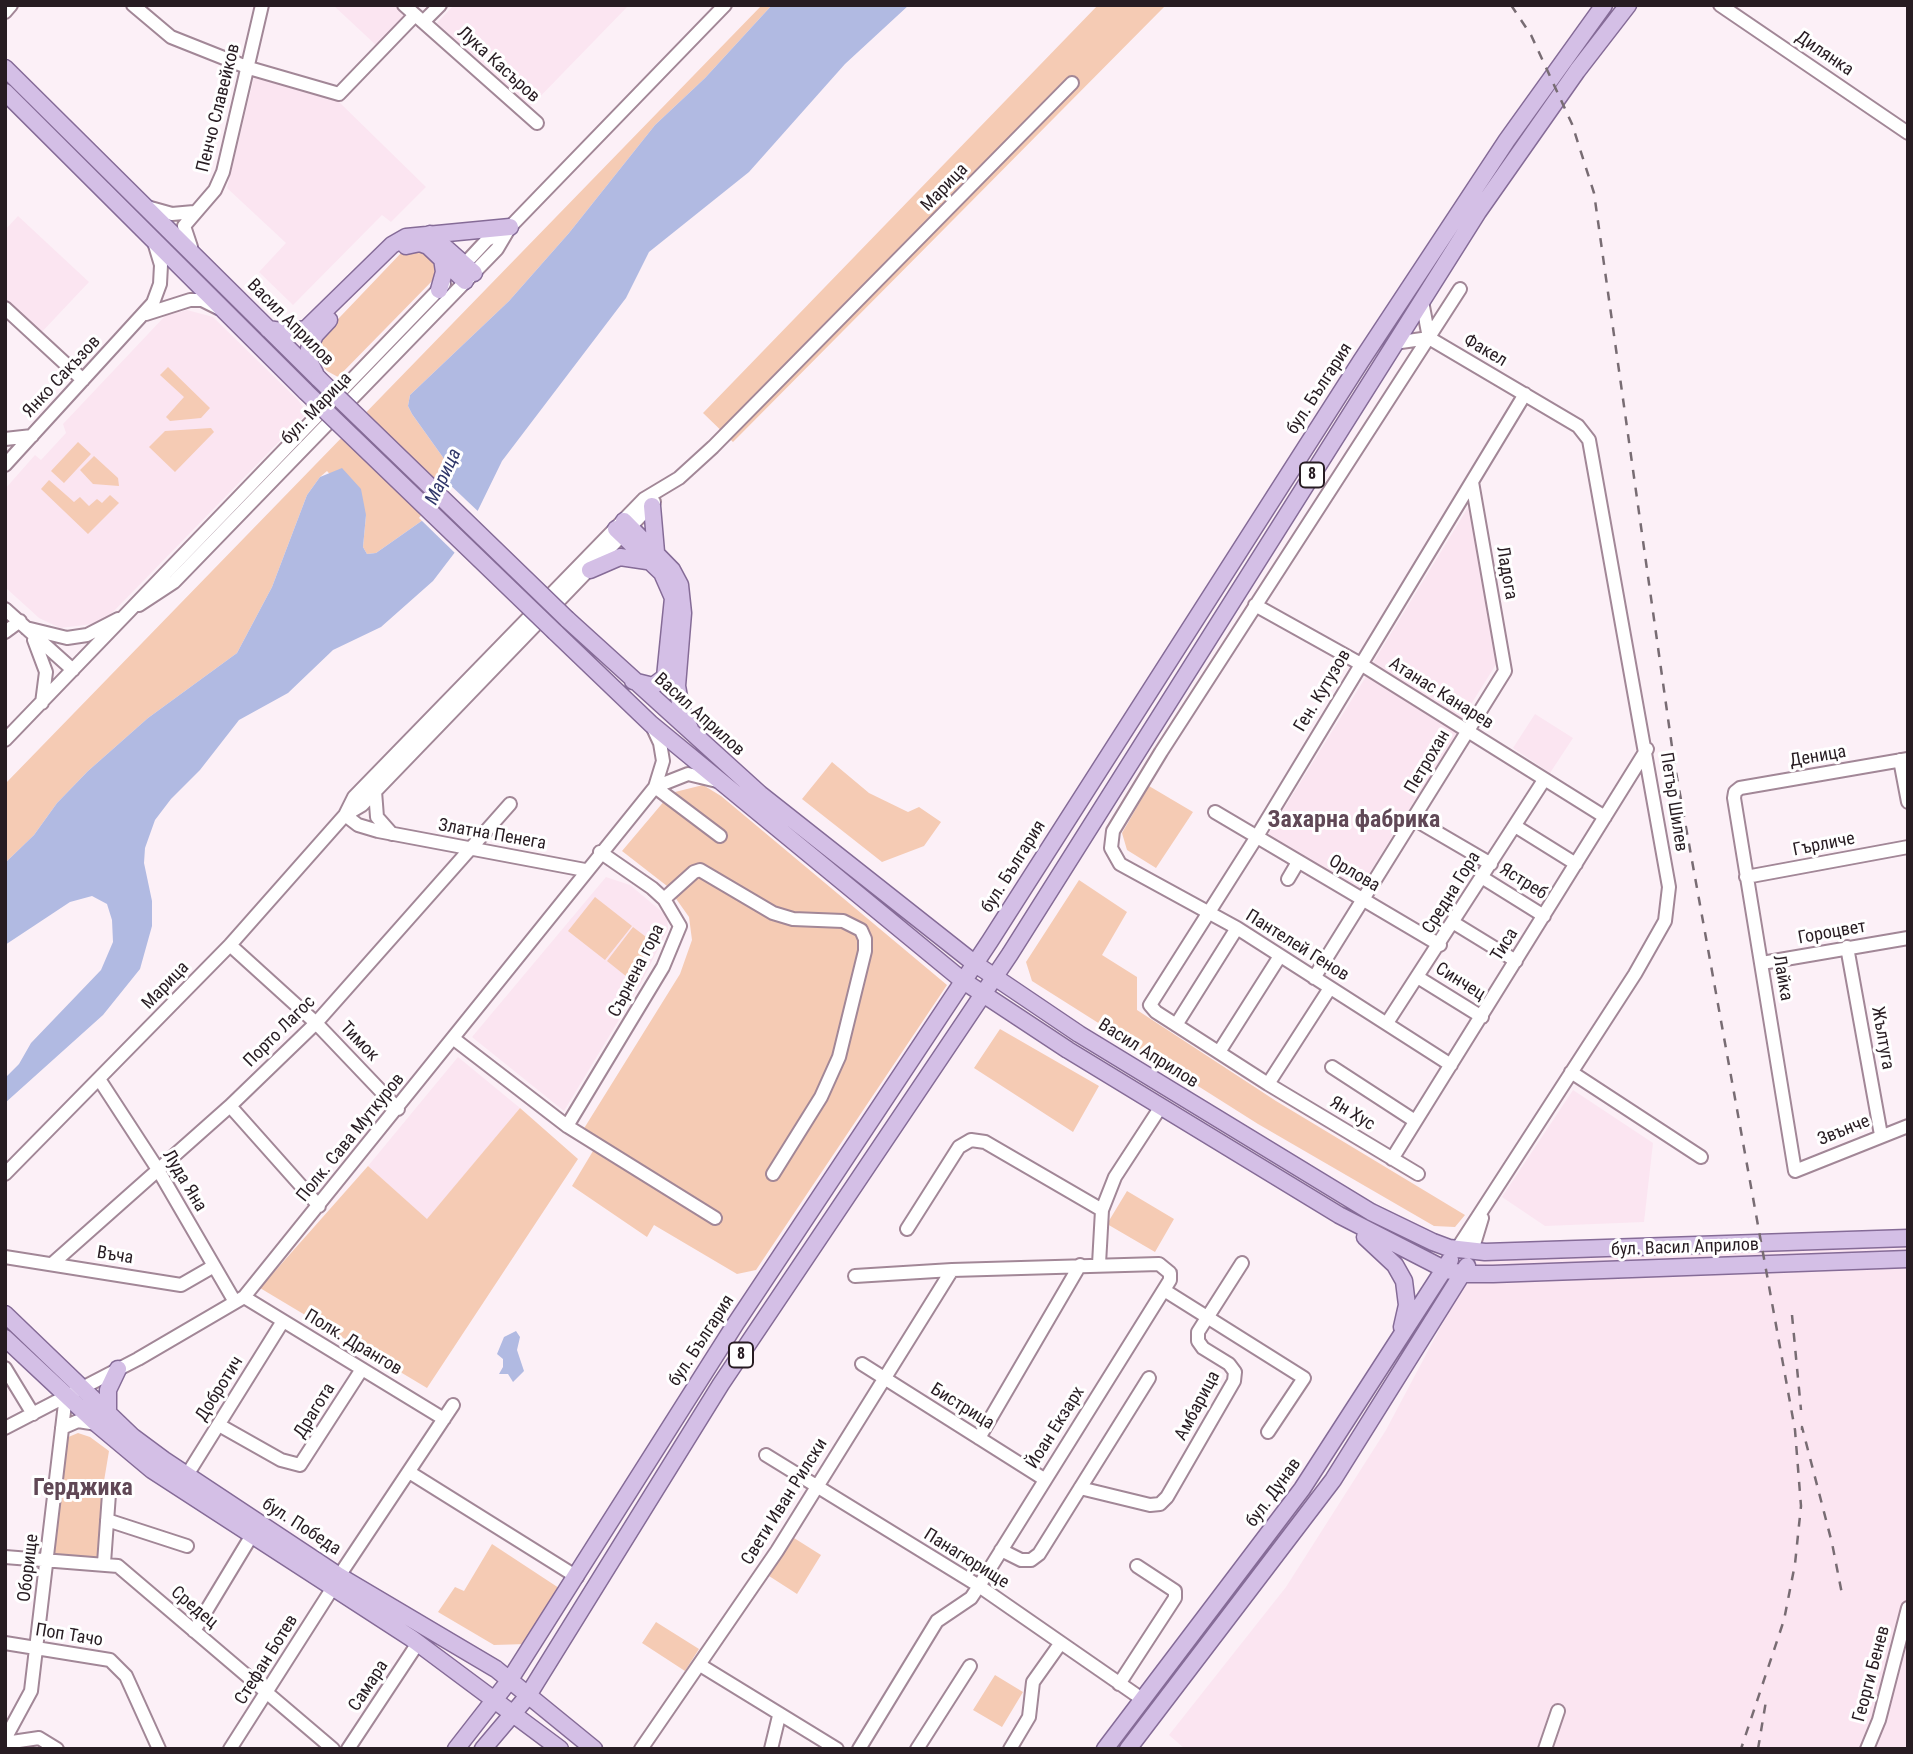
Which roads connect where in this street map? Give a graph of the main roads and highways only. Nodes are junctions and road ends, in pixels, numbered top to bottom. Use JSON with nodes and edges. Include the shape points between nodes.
{"nodes":[{"id":1,"x":1604,"y":5,"type":"edge"},
{"id":2,"x":1628,"y":5,"type":"edge"},
{"id":3,"x":5,"y":68,"type":"edge"},
{"id":4,"x":5,"y":92,"type":"edge"},
{"id":5,"x":510,"y":227,"type":"road end"},
{"id":6,"x":430,"y":234,"type":"junction"},
{"id":7,"x":442,"y":258,"type":"junction"},
{"id":8,"x":439,"y":290,"type":"road end"},
{"id":9,"x":268,"y":328,"type":"junction"},
{"id":10,"x":317,"y":377,"type":"junction"},
{"id":11,"x":652,"y":506,"type":"road end"},
{"id":12,"x":623,"y":528,"type":"road end"},
{"id":13,"x":653,"y":557,"type":"junction"},
{"id":14,"x":1230,"y":564,"type":"junction"},
{"id":15,"x":590,"y":570,"type":"road end"},
{"id":16,"x":1248,"y":576,"type":"junction"},
{"id":17,"x":632,"y":681,"type":"junction"},
{"id":18,"x":694,"y":737,"type":"junction"},
{"id":19,"x":974,"y":963,"type":"junction"},
{"id":20,"x":995,"y":977,"type":"junction"},
{"id":21,"x":962,"y":980,"type":"junction"},
{"id":22,"x":983,"y":995,"type":"junction"},
{"id":23,"x":1339,"y":1216,"type":"junction"},
{"id":24,"x":1908,"y":1238,"type":"edge"},
{"id":25,"x":1464,"y":1250,"type":"junction"},
{"id":26,"x":1908,"y":1259,"type":"edge"},
{"id":27,"x":1444,"y":1269,"type":"junction"},
{"id":28,"x":1463,"y":1274,"type":"junction"},
{"id":29,"x":5,"y":1314,"type":"edge"},
{"id":30,"x":5,"y":1338,"type":"edge"},
{"id":31,"x":1399,"y":1340,"type":"junction"},
{"id":32,"x":118,"y":1369,"type":"road end"},
{"id":33,"x":102,"y":1418,"type":"junction"},
{"id":34,"x":336,"y":1582,"type":"junction"},
{"id":35,"x":509,"y":1681,"type":"junction"},
{"id":36,"x":527,"y":1697,"type":"junction"},
{"id":37,"x":496,"y":1701,"type":"junction"},
{"id":38,"x":514,"y":1714,"type":"junction"},
{"id":39,"x":456,"y":1749,"type":"edge"},
{"id":40,"x":483,"y":1749,"type":"edge"},
{"id":41,"x":559,"y":1749,"type":"edge"},
{"id":42,"x":594,"y":1749,"type":"edge"},
{"id":43,"x":1105,"y":1749,"type":"edge"},
{"id":44,"x":1128,"y":1749,"type":"edge"}],
"edges":[{"from":1,"to":14,"type":"main road","name":"бул. България","number":"8","via":[[1507,140]]},
{"from":2,"to":16,"type":"main road","number":"8","via":[[1520,150]]},
{"from":3,"to":9,"type":"main road","name":"Васил Априлов"},
{"from":4,"to":21,"type":"main road","name":"Васил Априлов","bridge":true,"via":[[306,392],[651,724]]},
{"from":5,"to":6,"type":"main road"},
{"from":6,"to":7,"type":"main road","via":[[465,273]]},
{"from":6,"to":9,"type":"main road","via":[[396,242],[306,329]]},
{"from":7,"to":8,"type":"main road"},
{"from":7,"to":10,"type":"main road","via":[[420,243],[404,247],[315,335],[308,357]]},
{"from":9,"to":10,"type":"main road","name":"Васил Априлов"},
{"from":10,"to":17,"type":"main road","name":"Васил Априлов","bridge":true},
{"from":11,"to":13,"type":"main road"},
{"from":12,"to":13,"type":"main road"},
{"from":13,"to":15,"type":"main road","via":[[620,557]]},
{"from":13,"to":17,"type":"main road","via":[[673,598],[666,674],[653,686]]},
{"from":13,"to":18,"type":"main road","via":[[677,578],[683,594],[678,697]]},
{"from":14,"to":16,"type":"main road"},
{"from":14,"to":19,"type":"main road","name":"бул. България","number":"8"},
{"from":16,"to":20,"type":"main road","number":"8"},
{"from":17,"to":18,"type":"main road","name":"Васил Априлов"},
{"from":18,"to":19,"type":"main road","name":"Васил Априлов"},
{"from":19,"to":20,"type":"main road","name":"Васил Априлов"},
{"from":19,"to":21,"type":"main road","name":"бул. България","number":"8"},
{"from":20,"to":22,"type":"main road","number":"8"},
{"from":20,"to":25,"type":"main road","name":"Васил Априлов","via":[[1090,1041],[1371,1212],[1441,1245]]},
{"from":21,"to":22,"type":"main road","name":"Васил Априлов"},
{"from":21,"to":35,"type":"main road","name":"бул. България","number":"8","via":[[736,1323]]},
{"from":22,"to":23,"type":"main road","name":"Васил Априлов"},
{"from":22,"to":36,"type":"main road","number":"8","via":[[721,1384]]},
{"from":23,"to":27,"type":"main road","name":"Васил Априлов"},
{"from":23,"to":31,"type":"main road","via":[[1401,1273],[1407,1305]]},
{"from":24,"to":25,"type":"main road","name":"бул. Васил Априлов"},
{"from":25,"to":27,"type":"main road","name":"бул. Дунав"},
{"from":25,"to":28,"type":"main road"},
{"from":26,"to":28,"type":"main road","name":"бул. Васил Априлов"},
{"from":27,"to":28,"type":"main road","name":"Васил Априлов"},
{"from":27,"to":31,"type":"main road","name":"бул. Дунав"},
{"from":28,"to":44,"type":"main road","via":[[1333,1480]]},
{"from":29,"to":33,"type":"main road","name":"бул. Победа","via":[[82,1387]]},
{"from":30,"to":33,"type":"main road","name":"бул. Победа","via":[[65,1395]]},
{"from":31,"to":43,"type":"main road","name":"бул. Дунав","via":[[1302,1489]]},
{"from":32,"to":33,"type":"main road","via":[[107,1391]]},
{"from":33,"to":34,"type":"main road","name":"бул. Победа"},
{"from":33,"to":34,"type":"main road","name":"бул. Победа","via":[[152,1470],[252,1535]]},
{"from":34,"to":35,"type":"main road","name":"бул. Победа","via":[[496,1669]]},
{"from":34,"to":37,"type":"main road","name":"бул. Победа"},
{"from":35,"to":36,"type":"main road","name":"бул. Победа"},
{"from":35,"to":37,"type":"main road","name":"бул. България","number":"8"},
{"from":36,"to":38,"type":"main road","number":"8"},
{"from":36,"to":42,"type":"main road","name":"бул. Победа"},
{"from":37,"to":38,"type":"main road","name":"бул. Победа"},
{"from":37,"to":39,"type":"main road","name":"бул. България","number":"8"},
{"from":38,"to":40,"type":"main road","number":"8"},
{"from":38,"to":41,"type":"main road","name":"бул. Победа"}]}
